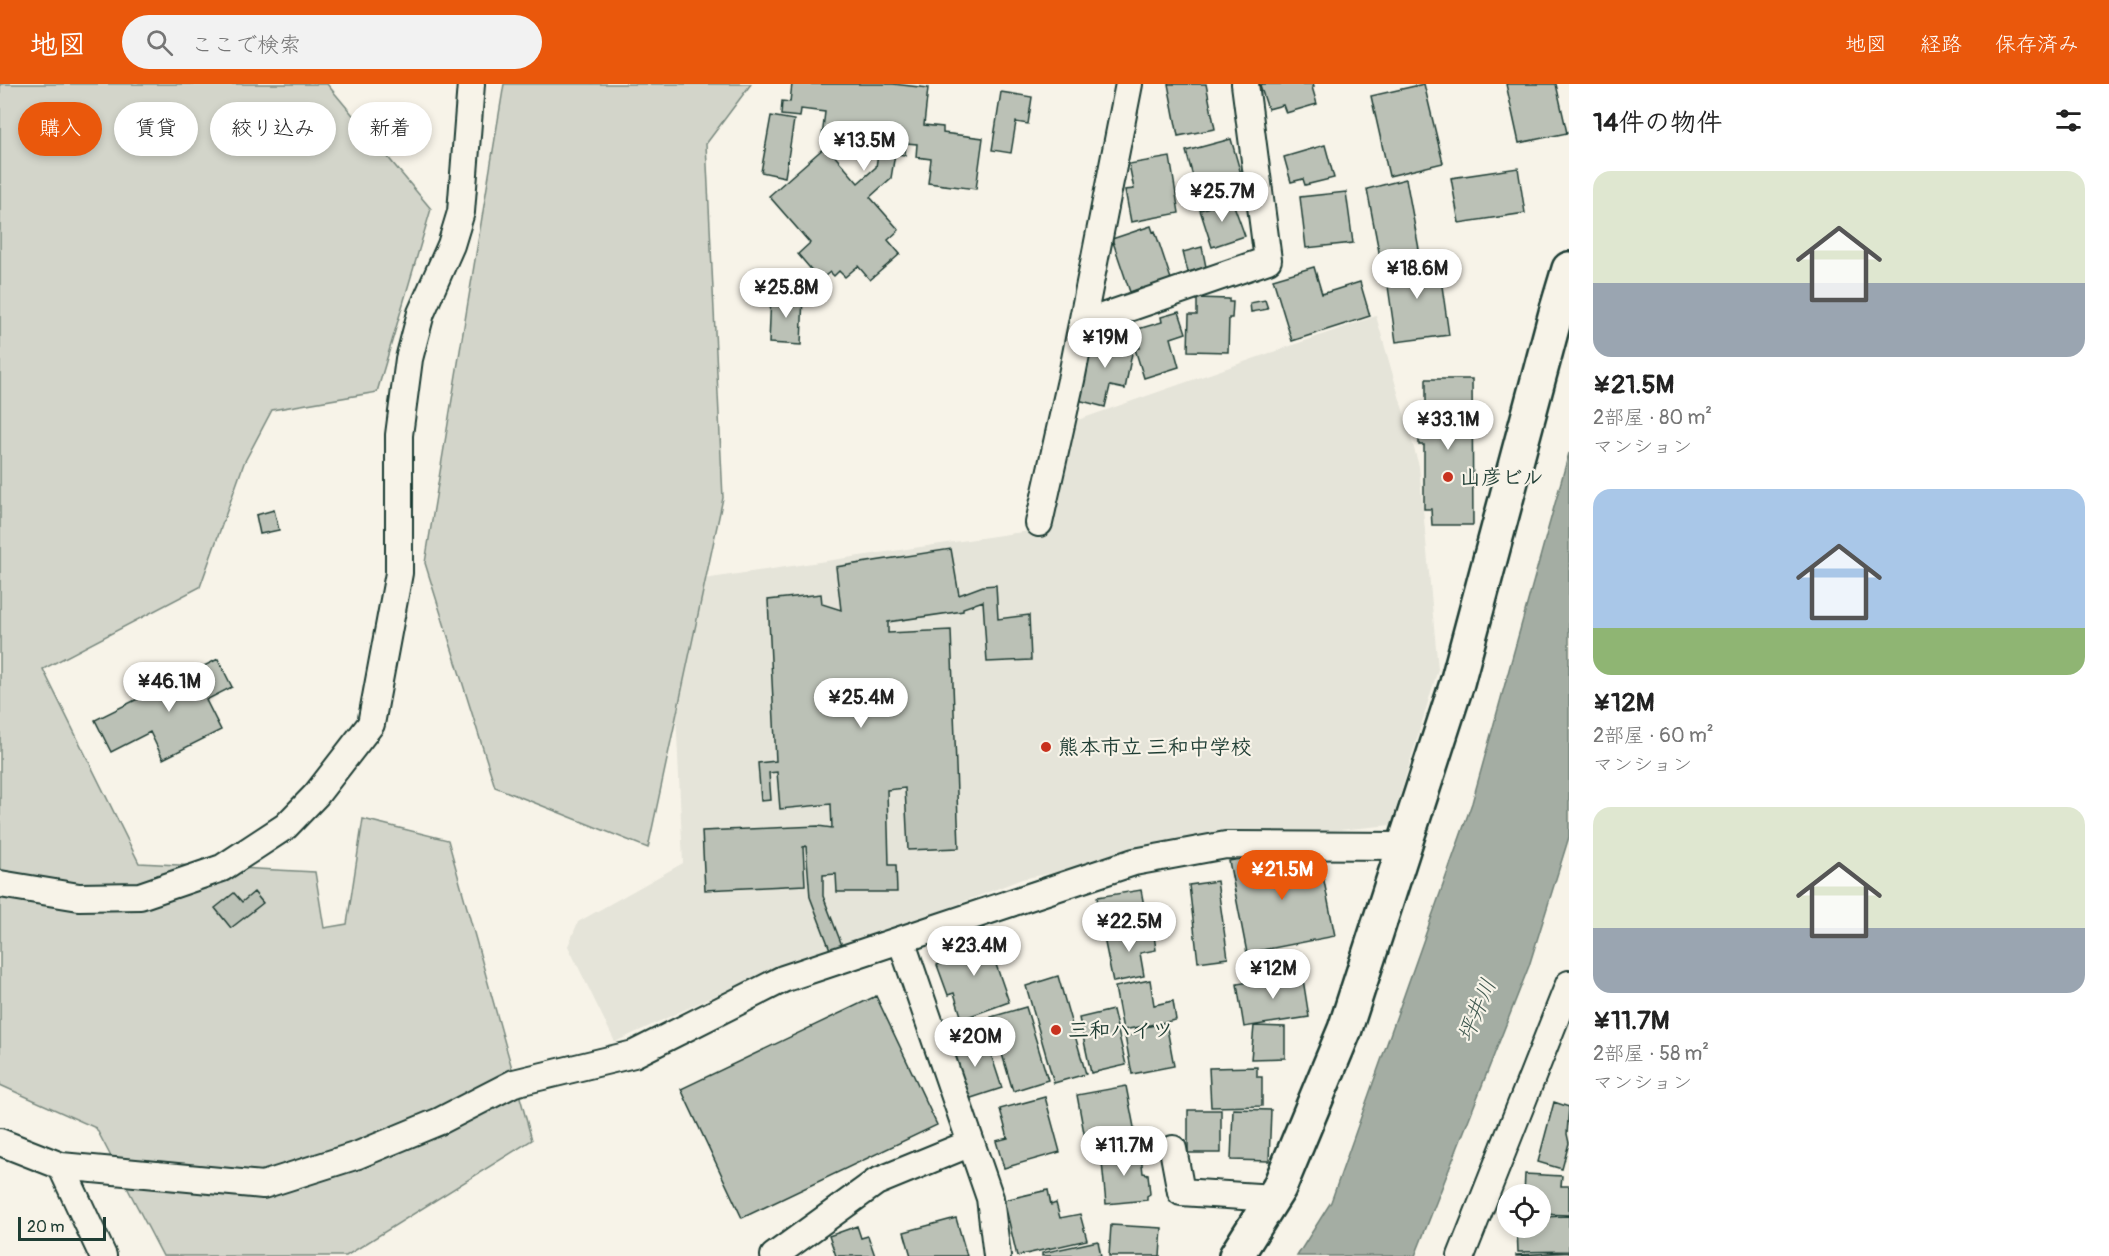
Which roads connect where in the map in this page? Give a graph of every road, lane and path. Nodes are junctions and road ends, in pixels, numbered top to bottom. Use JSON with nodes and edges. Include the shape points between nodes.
{"nodes":[{"id":1,"x":471,"y":84,"type":"edge"},
{"id":2,"x":1129,"y":84,"type":"edge"},
{"id":3,"x":1245,"y":84,"type":"edge"},
{"id":4,"x":1569,"y":269,"type":"edge"},
{"id":5,"x":1082,"y":324,"type":"junction"},
{"id":6,"x":1039,"y":523,"type":"dead end"},
{"id":7,"x":1404,"y":846,"type":"junction"},
{"id":8,"x":0,"y":884,"type":"edge"},
{"id":9,"x":901,"y":940,"type":"junction"},
{"id":10,"x":1569,"y":984,"type":"edge"},
{"id":11,"x":0,"y":1142,"type":"edge"},
{"id":12,"x":971,"y":1143,"type":"junction"},
{"id":13,"x":1173,"y":1149,"type":"dead end"},
{"id":14,"x":61,"y":1166,"type":"junction"},
{"id":15,"x":1273,"y":1198,"type":"junction"},
{"id":16,"x":102,"y":1256,"type":"edge"},
{"id":17,"x":774,"y":1256,"type":"edge"},
{"id":18,"x":997,"y":1256,"type":"edge"},
{"id":19,"x":1236,"y":1256,"type":"edge"},
{"id":20,"x":1461,"y":1256,"type":"edge"}],
"edges":[{"from":1,"to":8,"type":"street","via":[[461,212],[421,313],[410,359],[399,435],[399,573],[371,724],[316,795],[286,826],[222,868],[140,896],[79,897]]},
{"from":2,"to":5,"type":"street"},
{"from":3,"to":5,"type":"street","via":[[1268,260]]},
{"from":4,"to":7,"type":"street","via":[[1457,683]]},
{"from":5,"to":6,"type":"street"},
{"from":7,"to":9,"type":"street","via":[[1226,845],[1134,862]]},
{"from":7,"to":15,"type":"street","via":[[1345,1029]]},
{"from":9,"to":12,"type":"street"},
{"from":9,"to":14,"type":"street","via":[[783,979],[634,1054],[514,1083],[440,1121],[358,1155],[263,1185]]},
{"from":10,"to":20,"type":"street"},
{"from":11,"to":14,"type":"street"},
{"from":12,"to":17,"type":"street","via":[[876,1182]]},
{"from":12,"to":18,"type":"street","via":[[990,1198]]},
{"from":13,"to":15,"type":"street","via":[[1181,1192]]},
{"from":14,"to":16,"type":"street"},
{"from":15,"to":19,"type":"street"}]}
